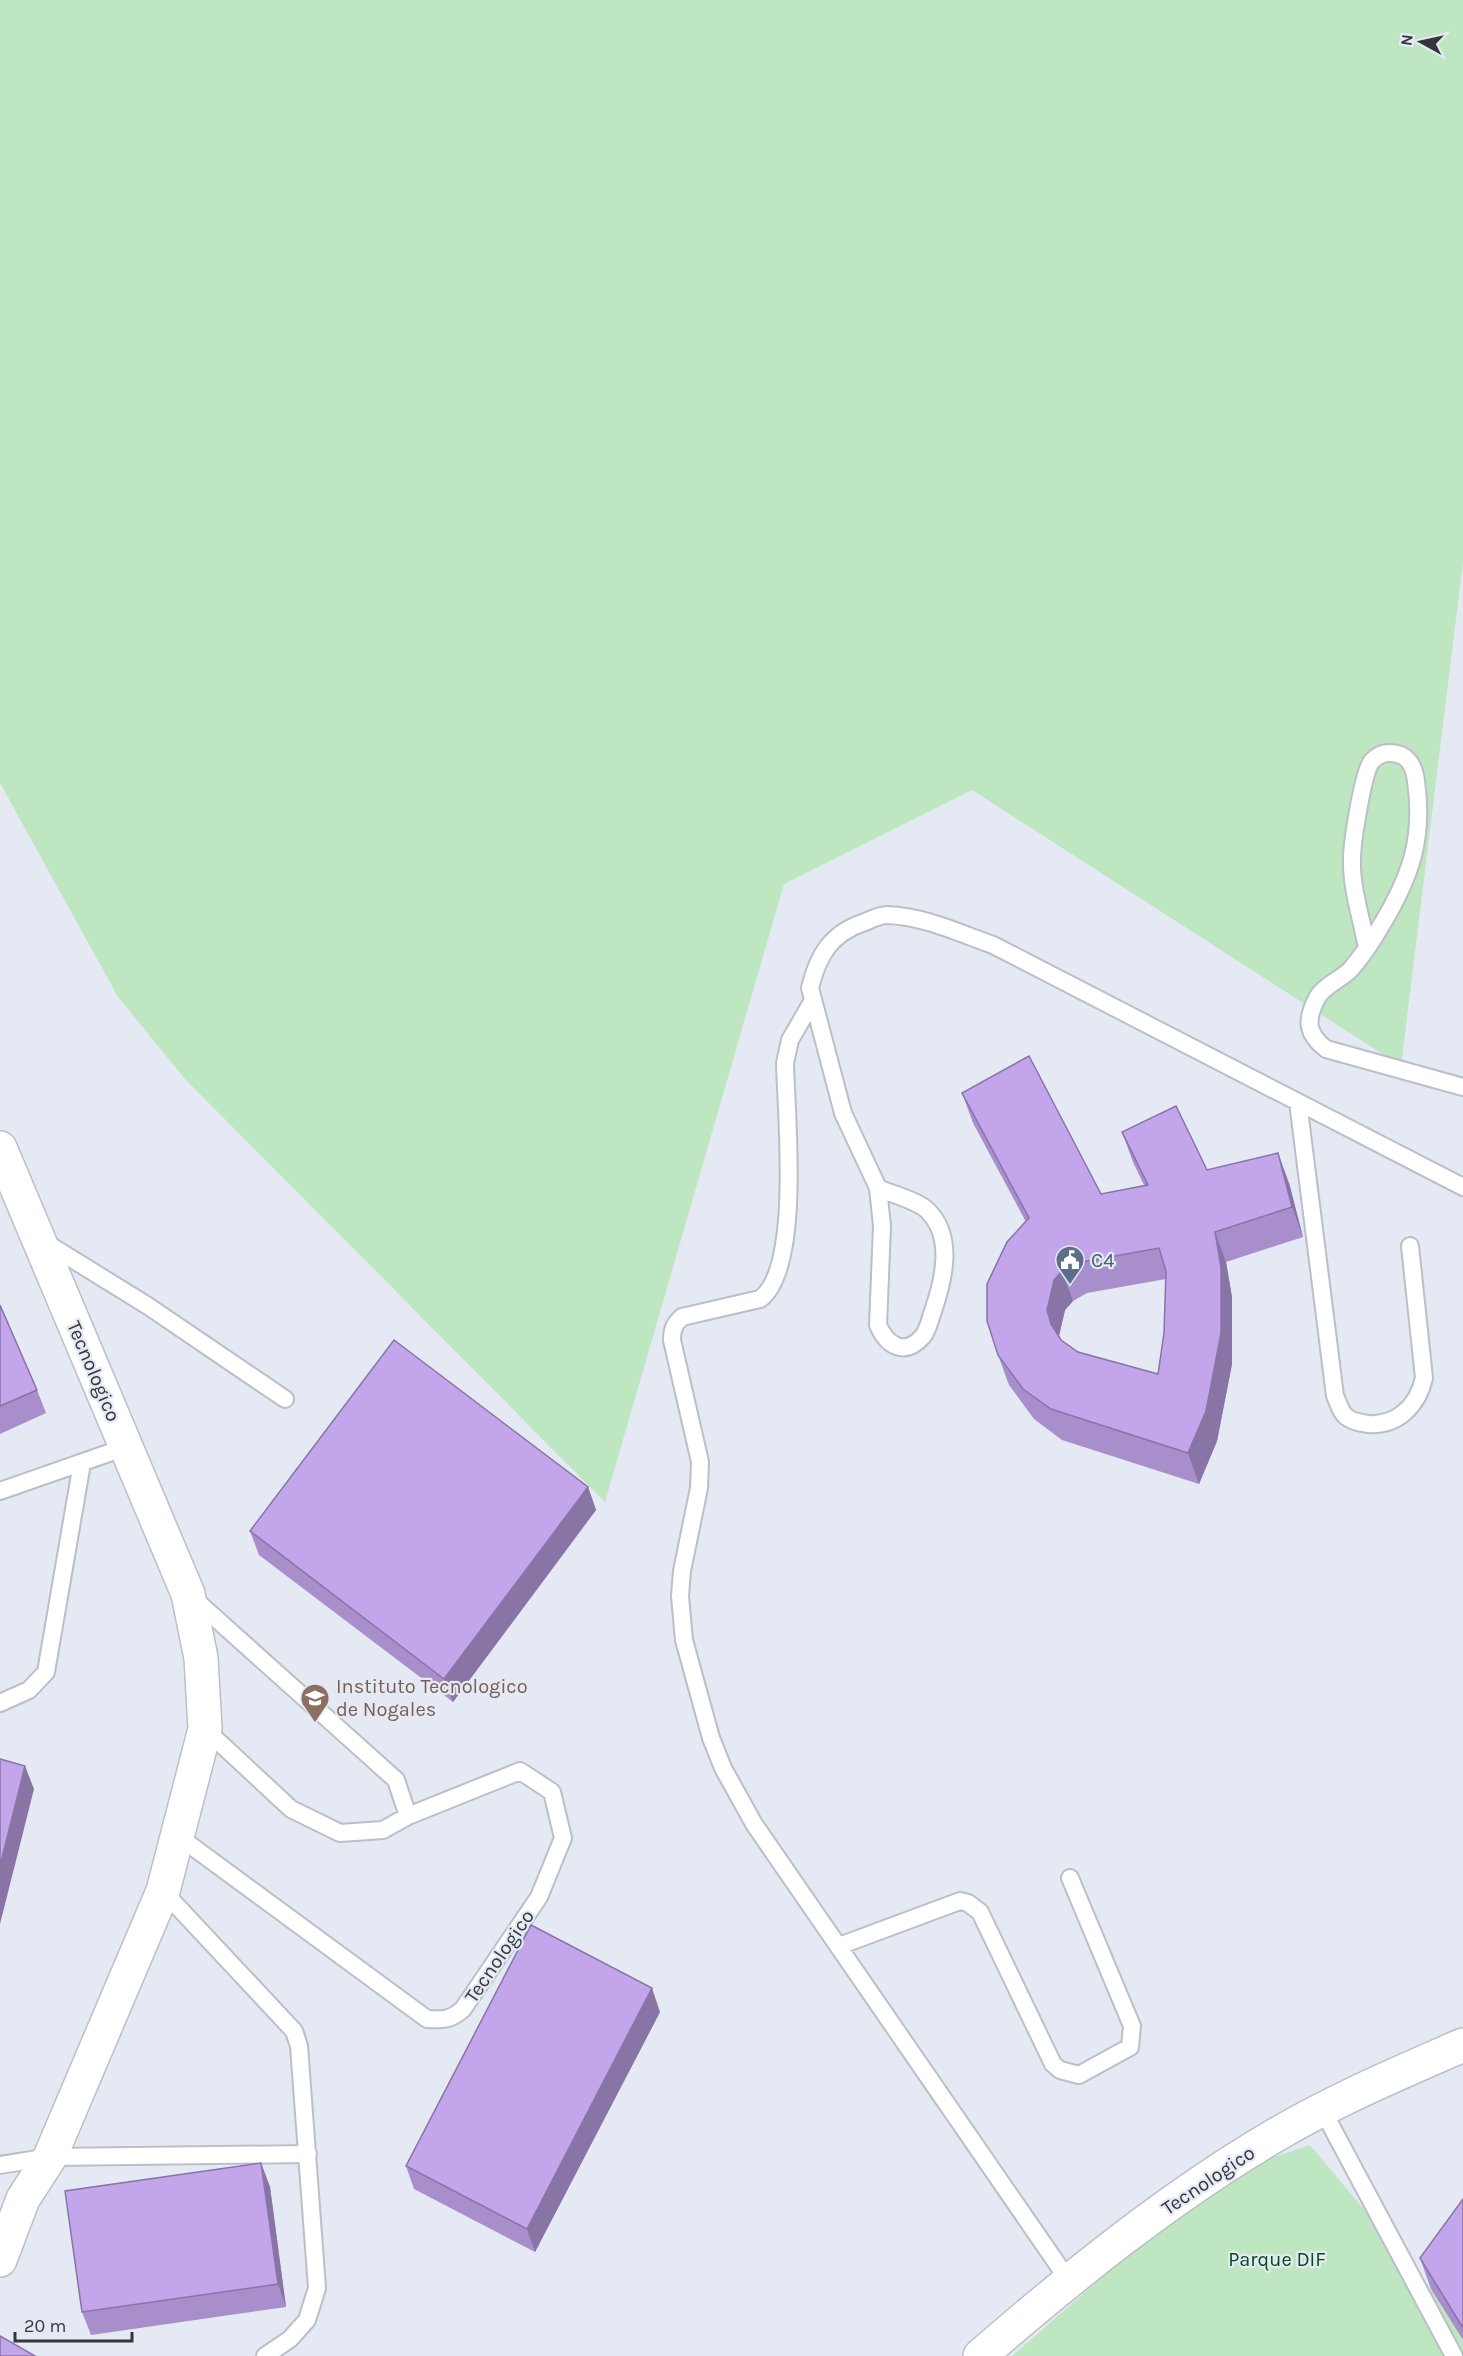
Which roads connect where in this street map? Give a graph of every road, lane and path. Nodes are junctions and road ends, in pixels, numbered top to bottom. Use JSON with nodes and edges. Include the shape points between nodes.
{"nodes":[{"id":1,"x":1367,"y":948,"type":"junction"},
{"id":2,"x":812,"y":1002,"type":"junction"},
{"id":3,"x":1463,"y":1087,"type":"edge"},
{"id":4,"x":1298,"y":1102,"type":"junction"},
{"id":5,"x":0,"y":1148,"type":"edge"},
{"id":6,"x":1463,"y":1187,"type":"edge"},
{"id":7,"x":878,"y":1188,"type":"junction"},
{"id":8,"x":38,"y":1238,"type":"junction"},
{"id":9,"x":1410,"y":1246,"type":"dead end"},
{"id":10,"x":285,"y":1399,"type":"dead end"},
{"id":11,"x":126,"y":1447,"type":"junction"},
{"id":12,"x":82,"y":1463,"type":"junction"},
{"id":13,"x":0,"y":1491,"type":"edge"},
{"id":14,"x":188,"y":1594,"type":"junction"},
{"id":15,"x":0,"y":1703,"type":"edge"},
{"id":16,"x":206,"y":1729,"type":"junction"},
{"id":17,"x":408,"y":1816,"type":"junction"},
{"id":18,"x":178,"y":1836,"type":"junction"},
{"id":19,"x":1070,"y":1878,"type":"dead end"},
{"id":20,"x":163,"y":1891,"type":"junction"},
{"id":21,"x":839,"y":1946,"type":"junction"},
{"id":22,"x":1463,"y":2045,"type":"edge"},
{"id":23,"x":1322,"y":2109,"type":"junction"},
{"id":24,"x":308,"y":2154,"type":"junction"},
{"id":25,"x":50,"y":2157,"type":"junction"},
{"id":26,"x":0,"y":2165,"type":"edge"},
{"id":27,"x":12,"y":2204,"type":"edge"},
{"id":28,"x":0,"y":2260,"type":"edge"},
{"id":29,"x":1069,"y":2281,"type":"junction"},
{"id":30,"x":265,"y":2356,"type":"edge"},
{"id":31,"x":980,"y":2356,"type":"edge"},
{"id":32,"x":1454,"y":2356,"type":"edge"}],
"edges":[{"from":1,"to":1,"type":"lane","via":[[1352,859],[1364,780],[1371,762],[1388,753],[1401,755],[1414,767],[1419,804],[1414,856],[1401,893]]},
{"from":1,"to":3,"type":"lane","via":[[1350,971],[1317,996],[1308,1022],[1313,1039],[1326,1049]]},
{"from":2,"to":4,"type":"lane","via":[[810,988],[815,968],[831,940],[854,925],[885,915],[932,923],[993,945]]},
{"from":2,"to":7,"type":"lane","via":[[843,1113]]},
{"from":2,"to":21,"type":"lane","via":[[790,1040],[784,1063],[789,1205],[780,1269],[774,1284],[760,1299],[682,1317],[675,1324],[672,1340],[700,1462],[699,1488],[682,1571],[684,1640],[711,1738],[754,1824]]},
{"from":4,"to":6,"type":"lane"},
{"from":4,"to":9,"type":"lane","via":[[1335,1396],[1344,1415],[1359,1423],[1375,1425],[1394,1420],[1420,1395],[1424,1378]]},
{"from":5,"to":8,"type":"street","name":"Tecnologico"},
{"from":7,"to":7,"type":"lane","via":[[882,1226],[878,1325],[892,1345],[909,1347],[925,1335],[943,1280],[942,1235],[926,1208]]},
{"from":8,"to":10,"type":"lane","via":[[148,1306]]},
{"from":8,"to":11,"type":"street","name":"Tecnologico"},
{"from":11,"to":12,"type":"lane"},
{"from":11,"to":14,"type":"street","name":"Tecnologico"},
{"from":12,"to":13,"type":"lane"},
{"from":12,"to":15,"type":"lane","via":[[46,1672],[29,1690]]},
{"from":14,"to":16,"type":"street","name":"Tecnologico","via":[[201,1658]]},
{"from":14,"to":17,"type":"lane","name":"Tecnologico","via":[[396,1780]]},
{"from":16,"to":17,"type":"lane","name":"Tecnologico","via":[[291,1809],[340,1833],[384,1830]]},
{"from":16,"to":18,"type":"street","name":"Tecnologico"},
{"from":17,"to":18,"type":"lane","name":"Tecnologico","via":[[520,1771],[552,1792],[563,1838],[539,1897],[463,2009],[444,2020],[427,2019]]},
{"from":18,"to":20,"type":"street","name":"Tecnologico"},
{"from":19,"to":21,"type":"lane","via":[[1132,2026],[1130,2047],[1079,2074],[1068,2073],[1053,2064],[980,1912],[968,1903],[960,1901]]},
{"from":20,"to":24,"type":"lane","via":[[294,2031],[302,2063]]},
{"from":20,"to":25,"type":"street","name":"Tecnologico"},
{"from":21,"to":29,"type":"lane"},
{"from":22,"to":23,"type":"street","name":"Tecnologico"},
{"from":23,"to":29,"type":"street","name":"Tecnologico","via":[[1213,2173]]},
{"from":23,"to":32,"type":"lane"},
{"from":24,"to":25,"type":"lane"},
{"from":24,"to":30,"type":"lane","via":[[316,2288],[307,2320],[290,2339]]},
{"from":25,"to":26,"type":"lane"},
{"from":25,"to":27,"type":"street","name":"Tecnologico"},
{"from":27,"to":28,"type":"street","name":"Tecnologico"},
{"from":29,"to":31,"type":"street","name":"Tecnologico"}]}
